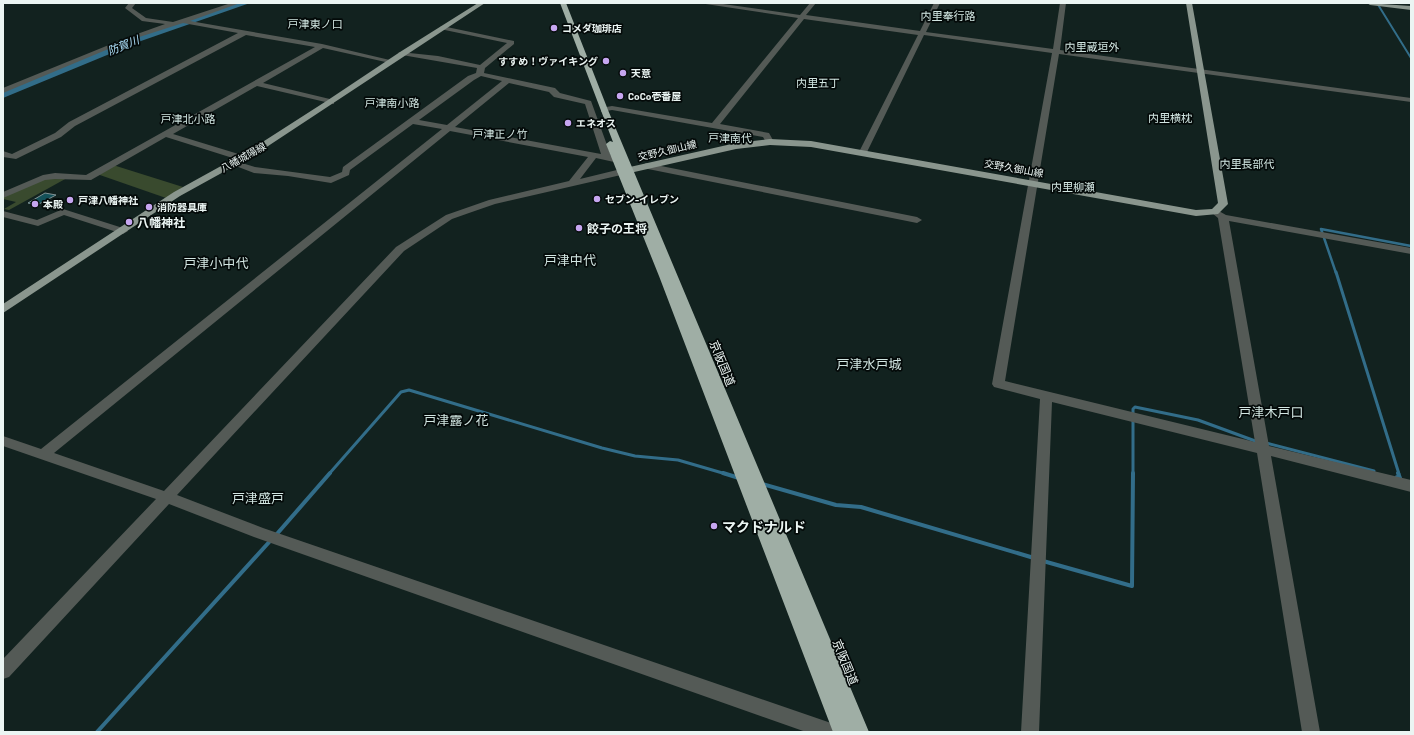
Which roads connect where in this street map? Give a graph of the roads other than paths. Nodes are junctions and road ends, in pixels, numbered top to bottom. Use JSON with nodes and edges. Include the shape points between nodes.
{"nodes":[{"id":1,"x":133,"y":3,"type":"edge"},
{"id":2,"x":237,"y":3,"type":"edge"},
{"id":3,"x":482,"y":3,"type":"edge"},
{"id":4,"x":557,"y":3,"type":"edge"},
{"id":5,"x":563,"y":3,"type":"edge"},
{"id":6,"x":702,"y":3,"type":"edge"},
{"id":7,"x":813,"y":3,"type":"edge"},
{"id":8,"x":937,"y":3,"type":"edge"},
{"id":9,"x":1062,"y":3,"type":"edge"},
{"id":10,"x":1189,"y":3,"type":"edge"},
{"id":11,"x":1370,"y":3,"type":"edge"},
{"id":12,"x":1373,"y":3,"type":"edge"},
{"id":13,"x":1411,"y":8,"type":"edge"},
{"id":14,"x":802,"y":17,"type":"junction"},
{"id":15,"x":180,"y":22,"type":"junction"},
{"id":16,"x":442,"y":28,"type":"junction"},
{"id":17,"x":246,"y":32,"type":"junction"},
{"id":18,"x":923,"y":34,"type":"junction"},
{"id":19,"x":322,"y":46,"type":"junction"},
{"id":20,"x":1056,"y":52,"type":"junction"},
{"id":21,"x":402,"y":53,"type":"junction"},
{"id":22,"x":390,"y":61,"type":"junction"},
{"id":23,"x":481,"y":71,"type":"junction"},
{"id":24,"x":1200,"y":72,"type":"junction"},
{"id":25,"x":508,"y":80,"type":"junction"},
{"id":26,"x":255,"y":83,"type":"junction"},
{"id":27,"x":3,"y":91,"type":"edge"},
{"id":28,"x":1411,"y":100,"type":"edge"},
{"id":29,"x":331,"y":102,"type":"junction"},
{"id":30,"x":604,"y":110,"type":"junction"},
{"id":31,"x":412,"y":121,"type":"junction"},
{"id":32,"x":715,"y":125,"type":"junction"},
{"id":33,"x":450,"y":128,"type":"junction"},
{"id":34,"x":165,"y":134,"type":"junction"},
{"id":35,"x":770,"y":142,"type":"junction"},
{"id":36,"x":864,"y":152,"type":"junction"},
{"id":37,"x":3,"y":154,"type":"edge"},
{"id":38,"x":594,"y":156,"type":"junction"},
{"id":39,"x":242,"y":158,"type":"junction"},
{"id":40,"x":612,"y":159,"type":"junction"},
{"id":41,"x":232,"y":163,"type":"junction"},
{"id":42,"x":646,"y":166,"type":"junction"},
{"id":43,"x":625,"y":171,"type":"junction"},
{"id":44,"x":1032,"y":182,"type":"junction"},
{"id":45,"x":572,"y":183,"type":"junction"},
{"id":46,"x":3,"y":195,"type":"edge"},
{"id":47,"x":3,"y":214,"type":"edge"},
{"id":48,"x":1219,"y":214,"type":"junction"},
{"id":49,"x":917,"y":220,"type":"dead end"},
{"id":50,"x":123,"y":231,"type":"junction"},
{"id":51,"x":1411,"y":252,"type":"edge"},
{"id":52,"x":3,"y":309,"type":"edge"},
{"id":53,"x":1046,"y":396,"type":"junction"},
{"id":54,"x":3,"y":441,"type":"edge"},
{"id":55,"x":1263,"y":450,"type":"junction"},
{"id":56,"x":43,"y":455,"type":"junction"},
{"id":57,"x":1411,"y":486,"type":"edge"},
{"id":58,"x":166,"y":496,"type":"junction"},
{"id":59,"x":3,"y":671,"type":"edge"},
{"id":60,"x":828,"y":727,"type":"edge"},
{"id":61,"x":842,"y":732,"type":"edge"},
{"id":62,"x":860,"y":732,"type":"edge"},
{"id":63,"x":1030,"y":732,"type":"edge"},
{"id":64,"x":1311,"y":732,"type":"edge"}],
"edges":[{"from":1,"to":15,"type":"street","via":[[128,8],[144,20]]},
{"from":2,"to":15,"type":"street"},
{"from":3,"to":16,"type":"main road","name":"八幡城陽線"},
{"from":4,"to":40,"type":"highway","name":"京阪国道"},
{"from":5,"to":30,"type":"highway","name":"京阪国道"},
{"from":6,"to":14,"type":"street"},
{"from":7,"to":14,"type":"street"},
{"from":8,"to":18,"type":"street"},
{"from":9,"to":20,"type":"street"},
{"from":10,"to":24,"type":"main road"},
{"from":11,"to":12,"type":"main road"},
{"from":12,"to":13,"type":"main road"},
{"from":14,"to":18,"type":"street"},
{"from":14,"to":32,"type":"street"},
{"from":15,"to":17,"type":"street"},
{"from":15,"to":27,"type":"street","via":[[128,39]]},
{"from":16,"to":21,"type":"main road","name":"八幡城陽線"},
{"from":16,"to":23,"type":"street","via":[[512,42]]},
{"from":17,"to":19,"type":"street"},
{"from":17,"to":37,"type":"street","via":[[79,120],[58,135],[13,157]]},
{"from":18,"to":20,"type":"street"},
{"from":18,"to":36,"type":"street"},
{"from":19,"to":22,"type":"street"},
{"from":19,"to":26,"type":"street"},
{"from":20,"to":24,"type":"street"},
{"from":20,"to":44,"type":"street"},
{"from":21,"to":22,"type":"main road","name":"八幡城陽線"},
{"from":21,"to":23,"type":"street","via":[[438,58]]},
{"from":22,"to":29,"type":"main road","name":"八幡城陽線"},
{"from":23,"to":25,"type":"street"},
{"from":23,"to":31,"type":"street"},
{"from":24,"to":28,"type":"street"},
{"from":24,"to":48,"type":"main road","via":[[1223,204]]},
{"from":25,"to":33,"type":"street"},
{"from":25,"to":40,"type":"street","via":[[552,90],[557,95],[588,103]]},
{"from":26,"to":29,"type":"street"},
{"from":26,"to":34,"type":"street"},
{"from":29,"to":39,"type":"main road","name":"八幡城陽線"},
{"from":30,"to":32,"type":"street","via":[[612,108]]},
{"from":30,"to":43,"type":"highway","name":"京阪国道"},
{"from":31,"to":33,"type":"street"},
{"from":31,"to":41,"type":"street","via":[[346,169],[346,173],[331,180],[254,170]]},
{"from":32,"to":35,"type":"street","via":[[766,135]]},
{"from":33,"to":38,"type":"street"},
{"from":33,"to":56,"type":"street"},
{"from":34,"to":39,"type":"street"},
{"from":34,"to":46,"type":"street","via":[[88,178],[43,178]]},
{"from":35,"to":36,"type":"main road","name":"交野久御山線","via":[[811,144]]},
{"from":35,"to":42,"type":"main road","name":"交野久御山線","via":[[736,146]]},
{"from":36,"to":44,"type":"main road","name":"交野久御山線"},
{"from":38,"to":40,"type":"street"},
{"from":38,"to":45,"type":"street"},
{"from":39,"to":41,"type":"main road","name":"八幡城陽線"},
{"from":40,"to":43,"type":"highway","name":"京阪国道"},
{"from":41,"to":50,"type":"main road","name":"八幡城陽線","via":[[177,194]]},
{"from":42,"to":43,"type":"main road","name":"交野久御山線"},
{"from":42,"to":49,"type":"street"},
{"from":43,"to":45,"type":"street"},
{"from":43,"to":61,"type":"highway","name":"京阪国道"},
{"from":43,"to":62,"type":"highway","name":"京阪国道"},
{"from":44,"to":48,"type":"main road","name":"交野久御山線","via":[[1196,213]]},
{"from":44,"to":53,"type":"street","via":[[998,384]]},
{"from":45,"to":58,"type":"street","via":[[492,202],[455,215],[422,233],[400,249]]},
{"from":47,"to":50,"type":"street","via":[[38,223],[63,212]]},
{"from":48,"to":51,"type":"street"},
{"from":48,"to":55,"type":"street"},
{"from":50,"to":52,"type":"main road","name":"八幡城陽線"},
{"from":53,"to":55,"type":"street"},
{"from":53,"to":63,"type":"street"},
{"from":54,"to":56,"type":"street"},
{"from":55,"to":57,"type":"street"},
{"from":55,"to":64,"type":"street"},
{"from":56,"to":58,"type":"street"},
{"from":58,"to":59,"type":"street"},
{"from":58,"to":60,"type":"street","via":[[259,533],[744,703],[762,702]]}]}
